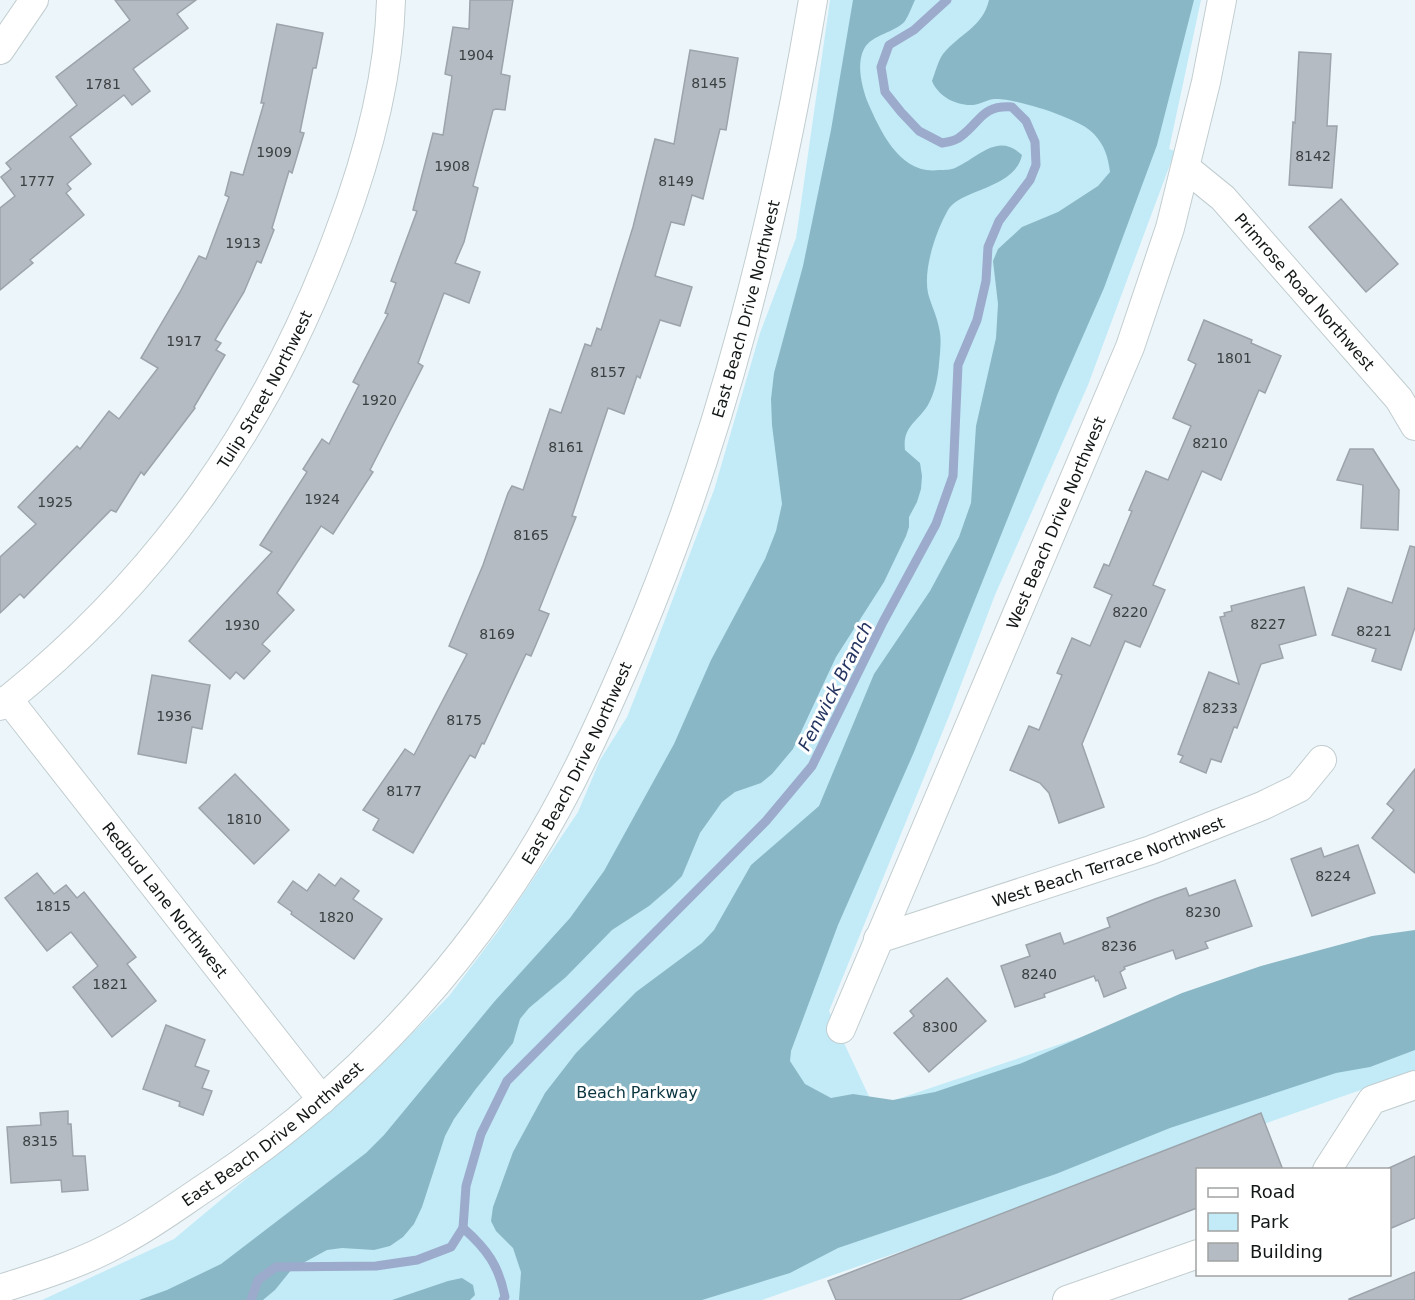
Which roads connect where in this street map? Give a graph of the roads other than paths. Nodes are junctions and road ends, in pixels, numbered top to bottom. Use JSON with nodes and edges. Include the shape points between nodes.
{"nodes":[{"id":1,"x":34,"y":0,"type":"edge"},
{"id":2,"x":391,"y":0,"type":"edge"},
{"id":3,"x":813,"y":0,"type":"edge"},
{"id":4,"x":1222,"y":0,"type":"edge"},
{"id":5,"x":0,"y":50,"type":"edge"},
{"id":6,"x":1186,"y":168,"type":"junction"},
{"id":7,"x":1415,"y":426,"type":"edge"},
{"id":8,"x":4,"y":702,"type":"edge"},
{"id":9,"x":1322,"y":760,"type":"dead end"},
{"id":10,"x":878,"y":939,"type":"junction"},
{"id":11,"x":841,"y":1029,"type":"dead end"},
{"id":12,"x":1415,"y":1085,"type":"edge"},
{"id":13,"x":322,"y":1100,"type":"junction"},
{"id":14,"x":1328,"y":1168,"type":"edge"},
{"id":15,"x":1196,"y":1254,"type":"edge"},
{"id":16,"x":0,"y":1289,"type":"edge"},
{"id":17,"x":1067,"y":1300,"type":"edge"}],
"edges":[{"from":1,"to":5,"type":"street"},
{"from":2,"to":8,"type":"street","name":"Tulip Street Northwest","via":[[381,91],[357,181],[307,313],[263,401],[219,471],[154,556],[88,629]]},
{"from":3,"to":13,"type":"street","name":"East Beach Drive Northwest","via":[[779,181],[735,356],[675,541],[613,693],[563,799],[498,904],[407,1017]]},
{"from":4,"to":6,"type":"street","name":"West Beach Drive Northwest"},
{"from":6,"to":7,"type":"street","name":"Primrose Road Northwest","via":[[1222,198],[1399,399]]},
{"from":6,"to":10,"type":"street","name":"West Beach Drive Northwest","via":[[1159,265],[1130,347]]},
{"from":8,"to":13,"type":"street","name":"Redbud Lane Northwest"},
{"from":9,"to":10,"type":"street","name":"West Beach Terrace Northwest","via":[[1299,788],[1262,806],[1151,850]]},
{"from":10,"to":11,"type":"street","name":"West Beach Drive Northwest"},
{"from":12,"to":14,"type":"street","via":[[1372,1100]]},
{"from":13,"to":16,"type":"street","name":"East Beach Drive Northwest","via":[[258,1152],[120,1242],[55,1271]]},
{"from":15,"to":17,"type":"street"}]}
